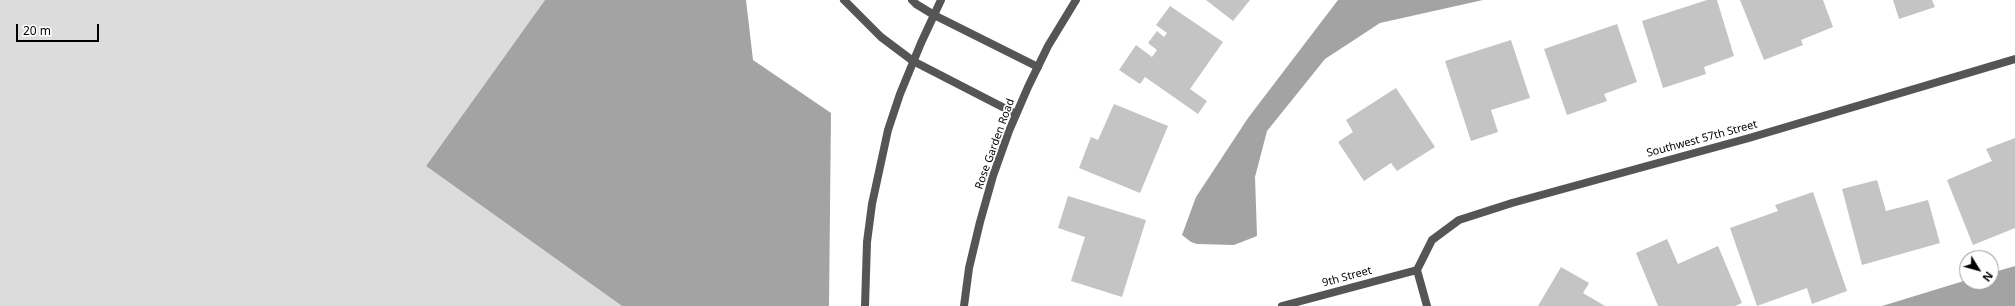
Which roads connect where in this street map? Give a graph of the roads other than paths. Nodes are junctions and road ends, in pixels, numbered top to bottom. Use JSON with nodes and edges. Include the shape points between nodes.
{"nodes":[{"id":1,"x":844,"y":0,"type":"edge"},
{"id":2,"x":912,"y":0,"type":"edge"},
{"id":3,"x":941,"y":0,"type":"edge"},
{"id":4,"x":1076,"y":0,"type":"edge"},
{"id":5,"x":934,"y":15,"type":"junction"},
{"id":6,"x":2015,"y":59,"type":"edge"},
{"id":7,"x":913,"y":61,"type":"junction"},
{"id":8,"x":1038,"y":67,"type":"junction"},
{"id":9,"x":1016,"y":114,"type":"junction"},
{"id":10,"x":1417,"y":270,"type":"junction"},
{"id":11,"x":865,"y":306,"type":"edge"},
{"id":12,"x":964,"y":306,"type":"edge"},
{"id":13,"x":1282,"y":306,"type":"edge"},
{"id":14,"x":1427,"y":306,"type":"edge"}],
"edges":[{"from":1,"to":7,"type":"street","via":[[881,36]]},
{"from":2,"to":5,"type":"street"},
{"from":3,"to":5,"type":"street"},
{"from":4,"to":8,"type":"street","name":"Rose Garden Road"},
{"from":5,"to":7,"type":"street"},
{"from":5,"to":8,"type":"street"},
{"from":6,"to":10,"type":"street","name":"Southwest 57th Street","via":[[1459,220],[1432,240]]},
{"from":7,"to":9,"type":"street"},
{"from":7,"to":11,"type":"street","via":[[888,130],[872,204],[867,242]]},
{"from":8,"to":9,"type":"street","name":"Rose Garden Road"},
{"from":9,"to":12,"type":"street","name":"Rose Garden Road","via":[[993,176],[980,222]]},
{"from":10,"to":13,"type":"street","name":"9th Street"},
{"from":10,"to":14,"type":"street"}]}
